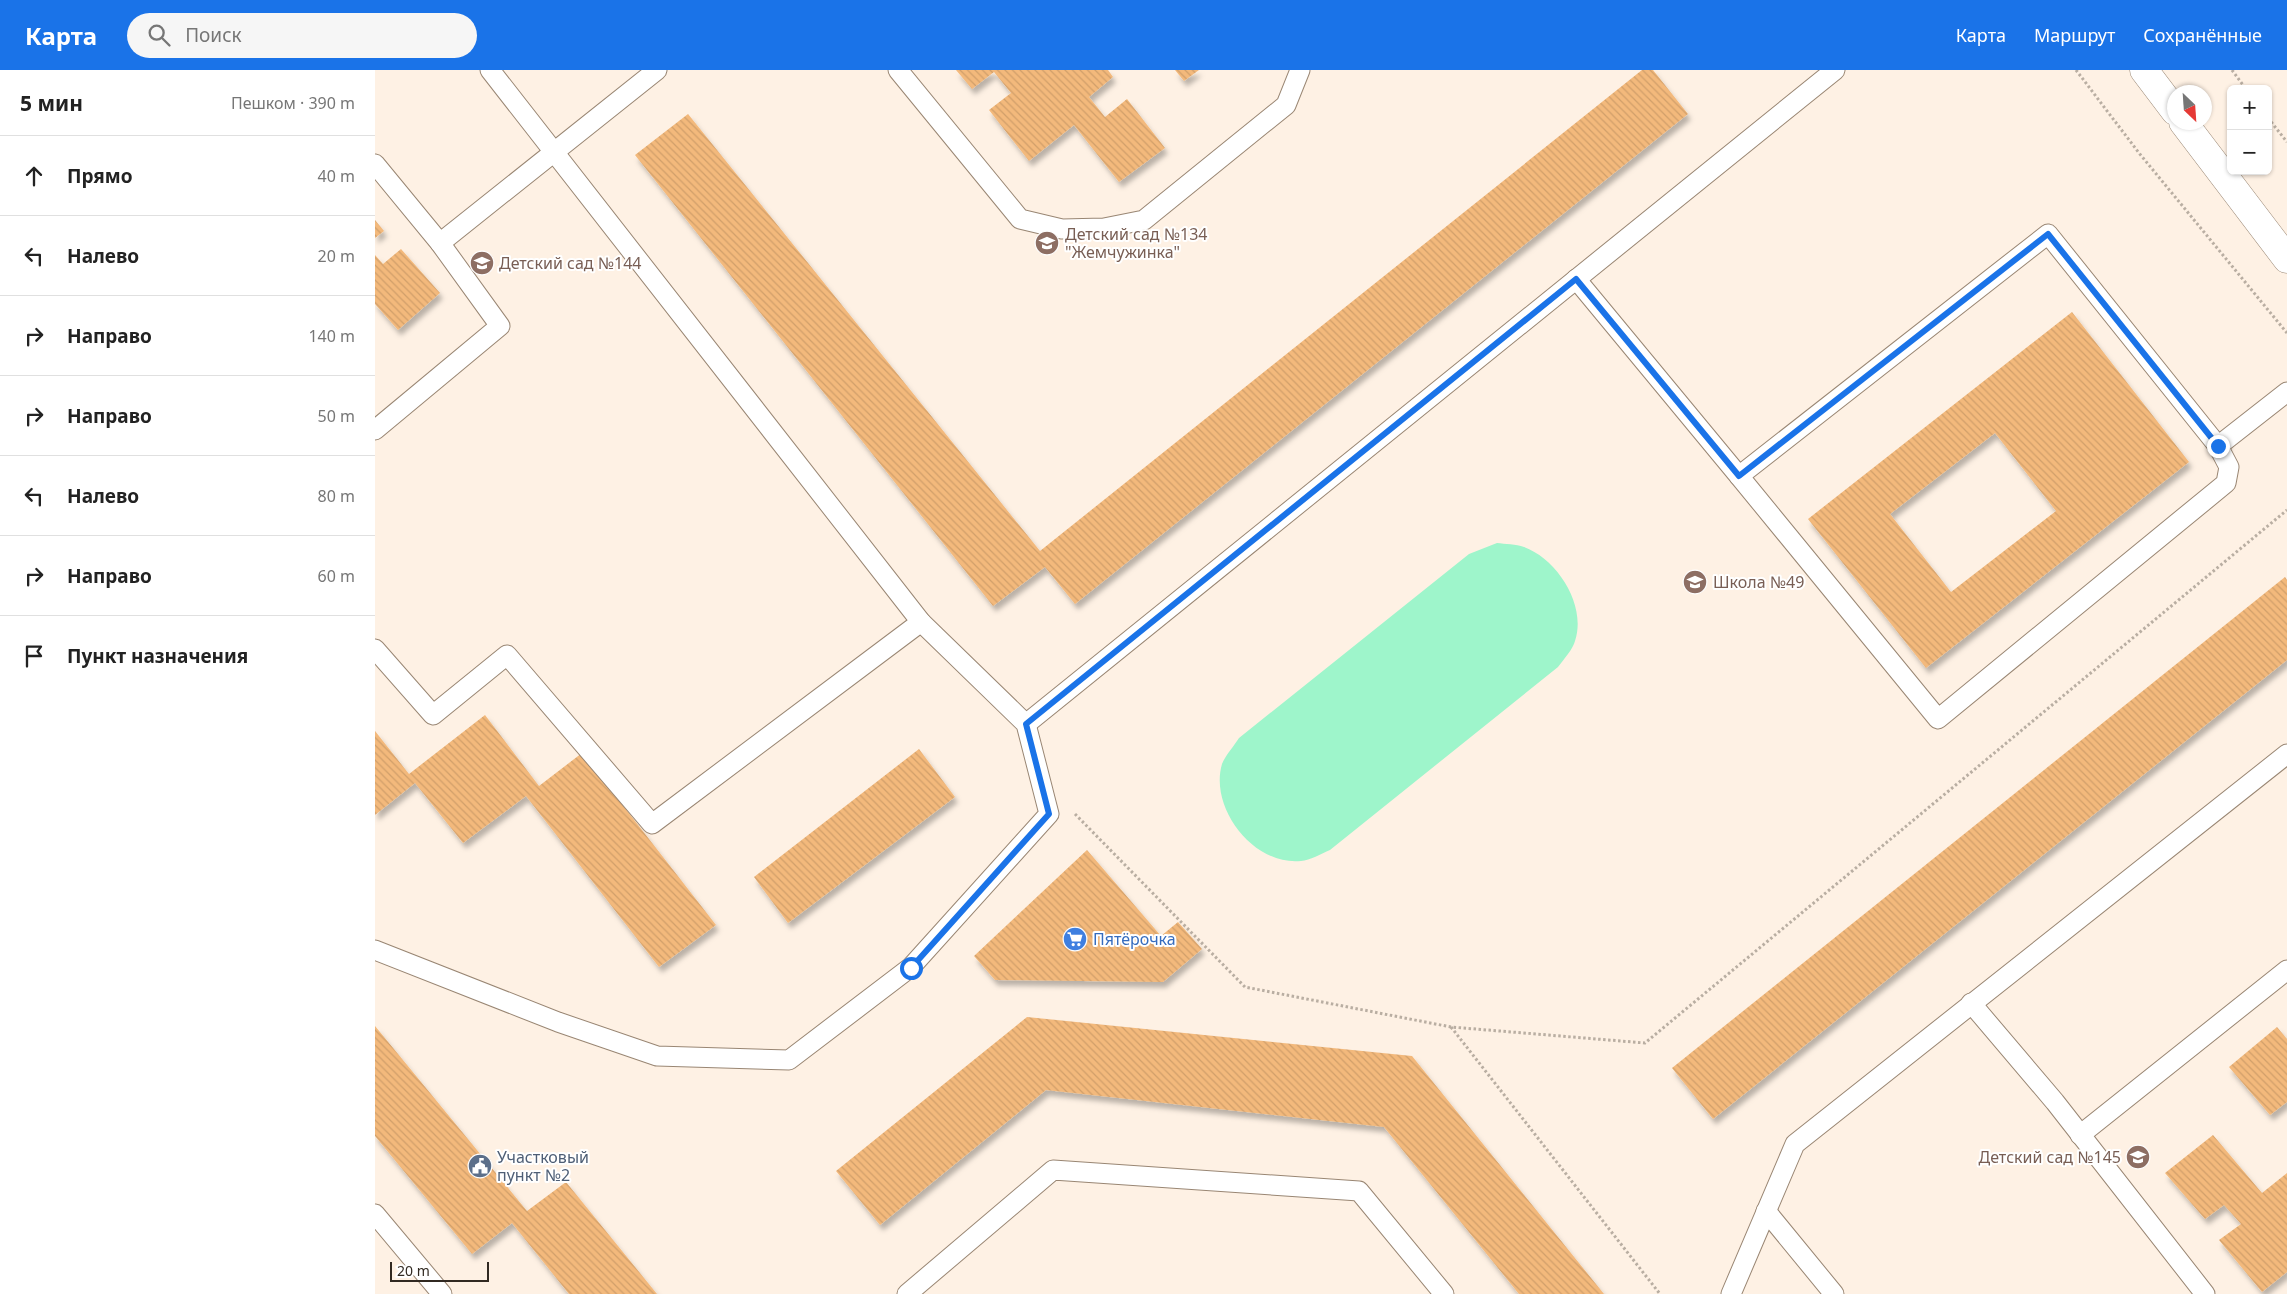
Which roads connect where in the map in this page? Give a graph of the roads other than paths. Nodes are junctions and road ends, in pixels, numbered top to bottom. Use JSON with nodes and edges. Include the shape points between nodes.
{"nodes":[{"id":1,"x":490,"y":70,"type":"edge"},
{"id":2,"x":657,"y":70,"type":"edge"},
{"id":3,"x":898,"y":70,"type":"edge"},
{"id":4,"x":1299,"y":70,"type":"edge"},
{"id":5,"x":1835,"y":70,"type":"edge"},
{"id":6,"x":2144,"y":70,"type":"edge"},
{"id":7,"x":2167,"y":100,"type":"edge"},
{"id":8,"x":2189,"y":130,"type":"edge"},
{"id":9,"x":555,"y":151,"type":"junction"},
{"id":10,"x":375,"y":164,"type":"edge"},
{"id":11,"x":440,"y":243,"type":"junction"},
{"id":12,"x":2287,"y":259,"type":"edge"},
{"id":13,"x":1576,"y":279,"type":"junction"},
{"id":14,"x":2287,"y":392,"type":"edge"},
{"id":15,"x":375,"y":430,"type":"edge"},
{"id":16,"x":2218,"y":446,"type":"junction"},
{"id":17,"x":1739,"y":476,"type":"junction"},
{"id":18,"x":921,"y":622,"type":"junction"},
{"id":19,"x":375,"y":649,"type":"edge"},
{"id":20,"x":1026,"y":724,"type":"junction"},
{"id":21,"x":2287,"y":754,"type":"edge"},
{"id":22,"x":375,"y":950,"type":"edge"},
{"id":23,"x":2287,"y":970,"type":"edge"},
{"id":24,"x":1971,"y":1003,"type":"junction"},
{"id":25,"x":2080,"y":1135,"type":"junction"},
{"id":26,"x":1766,"y":1211,"type":"junction"},
{"id":27,"x":375,"y":1214,"type":"edge"},
{"id":28,"x":442,"y":1294,"type":"edge"},
{"id":29,"x":907,"y":1294,"type":"edge"},
{"id":30,"x":1444,"y":1294,"type":"edge"},
{"id":31,"x":1731,"y":1294,"type":"edge"},
{"id":32,"x":1834,"y":1294,"type":"edge"},
{"id":33,"x":2205,"y":1294,"type":"edge"}],
"edges":[{"from":1,"to":9,"type":"lane"},
{"from":2,"to":9,"type":"lane"},
{"from":3,"to":4,"type":"lane","via":[[1020,219],[1062,229],[1105,228],[1144,220],[1286,105]]},
{"from":5,"to":13,"type":"lane"},
{"from":6,"to":7,"type":"street"},
{"from":8,"to":12,"type":"street"},
{"from":9,"to":11,"type":"lane"},
{"from":9,"to":18,"type":"lane"},
{"from":10,"to":11,"type":"lane"},
{"from":11,"to":15,"type":"lane","via":[[500,326]]},
{"from":13,"to":17,"type":"lane"},
{"from":13,"to":20,"type":"lane"},
{"from":14,"to":16,"type":"lane"},
{"from":16,"to":17,"type":"lane","via":[[2048,234]]},
{"from":16,"to":17,"type":"lane","via":[[2229,466],[2226,483],[1938,718]]},
{"from":18,"to":19,"type":"lane","via":[[652,824],[507,655],[433,715]]},
{"from":18,"to":20,"type":"lane"},
{"from":20,"to":22,"type":"lane","via":[[1049,814],[911,968],[789,1060],[657,1056],[558,1022]]},
{"from":21,"to":24,"type":"lane"},
{"from":23,"to":25,"type":"lane"},
{"from":24,"to":25,"type":"lane"},
{"from":24,"to":26,"type":"lane","via":[[1795,1144]]},
{"from":25,"to":33,"type":"lane"},
{"from":26,"to":31,"type":"lane"},
{"from":26,"to":32,"type":"lane"},
{"from":27,"to":28,"type":"lane"},
{"from":29,"to":30,"type":"lane","via":[[1053,1170],[1359,1191]]}]}
